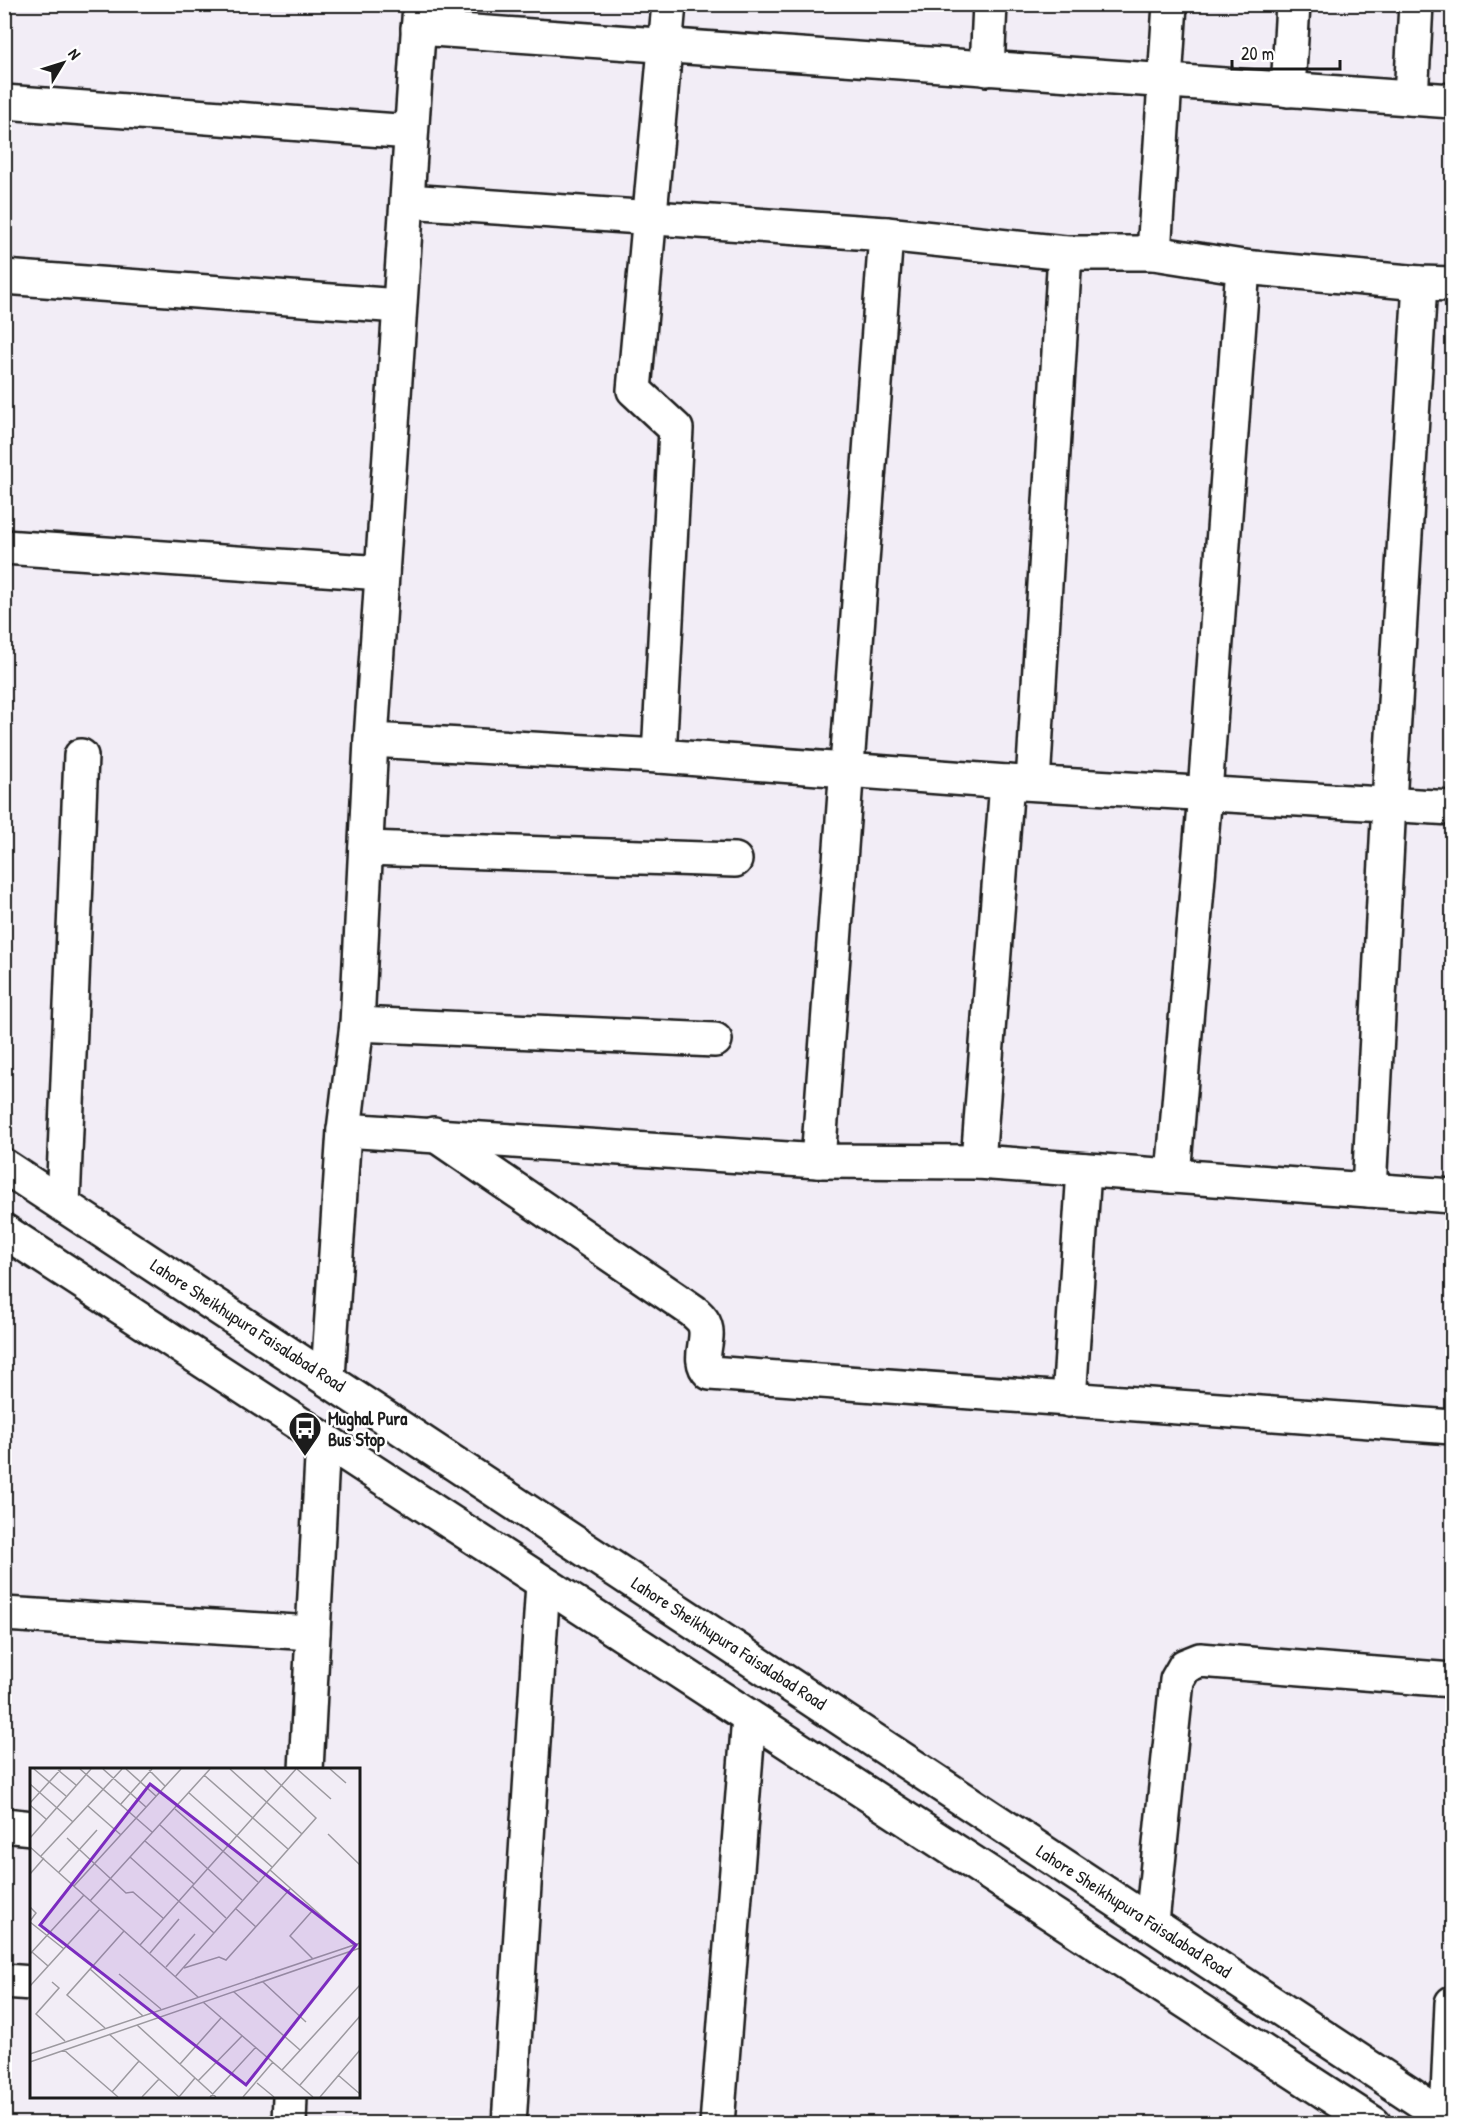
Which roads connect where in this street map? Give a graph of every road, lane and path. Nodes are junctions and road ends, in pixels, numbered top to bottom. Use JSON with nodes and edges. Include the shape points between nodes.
{"nodes":[{"id":1,"x":669,"y":4,"type":"edge"},
{"id":2,"x":990,"y":4,"type":"edge"},
{"id":3,"x":1170,"y":4,"type":"edge"},
{"id":4,"x":1293,"y":4,"type":"edge"},
{"id":5,"x":1416,"y":4,"type":"edge"},
{"id":6,"x":419,"y":16,"type":"edge"},
{"id":7,"x":664,"y":46,"type":"junction"},
{"id":8,"x":987,"y":69,"type":"junction"},
{"id":9,"x":1165,"y":81,"type":"junction"},
{"id":10,"x":1288,"y":90,"type":"junction"},
{"id":11,"x":1411,"y":98,"type":"junction"},
{"id":12,"x":1452,"y":101,"type":"edge"},
{"id":13,"x":4,"y":102,"type":"edge"},
{"id":14,"x":411,"y":132,"type":"junction"},
{"id":15,"x":406,"y":201,"type":"junction"},
{"id":16,"x":649,"y":218,"type":"junction"},
{"id":17,"x":886,"y":234,"type":"junction"},
{"id":18,"x":1065,"y":253,"type":"junction"},
{"id":19,"x":1154,"y":253,"type":"junction"},
{"id":20,"x":1243,"y":267,"type":"junction"},
{"id":21,"x":4,"y":277,"type":"edge"},
{"id":22,"x":1420,"y":283,"type":"junction"},
{"id":23,"x":1452,"y":284,"type":"edge"},
{"id":24,"x":399,"y":306,"type":"junction"},
{"id":25,"x":4,"y":547,"type":"edge"},
{"id":26,"x":382,"y":573,"type":"junction"},
{"id":27,"x":370,"y":740,"type":"junction"},
{"id":28,"x":81,"y":756,"type":"dead end"},
{"id":29,"x":659,"y":756,"type":"junction"},
{"id":30,"x":846,"y":769,"type":"junction"},
{"id":31,"x":1020,"y":783,"type":"junction"},
{"id":32,"x":1205,"y":793,"type":"junction"},
{"id":33,"x":1389,"y":803,"type":"junction"},
{"id":34,"x":1452,"y":808,"type":"edge"},
{"id":35,"x":366,"y":848,"type":"junction"},
{"id":36,"x":735,"y":860,"type":"dead end"},
{"id":37,"x":357,"y":1024,"type":"junction"},
{"id":38,"x":715,"y":1040,"type":"dead end"},
{"id":39,"x":344,"y":1130,"type":"junction"},
{"id":40,"x":434,"y":1134,"type":"junction"},
{"id":41,"x":818,"y":1161,"type":"junction"},
{"id":42,"x":978,"y":1162,"type":"junction"},
{"id":43,"x":4,"y":1166,"type":"edge"},
{"id":44,"x":1084,"y":1170,"type":"junction"},
{"id":45,"x":1173,"y":1176,"type":"junction"},
{"id":46,"x":1369,"y":1190,"type":"junction"},
{"id":47,"x":1452,"y":1196,"type":"edge"},
{"id":48,"x":63,"y":1204,"type":"junction"},
{"id":49,"x":4,"y":1231,"type":"edge"},
{"id":50,"x":328,"y":1377,"type":"junction"},
{"id":51,"x":1069,"y":1400,"type":"junction"},
{"id":52,"x":1452,"y":1427,"type":"edge"},
{"id":53,"x":323,"y":1439,"type":"junction"},
{"id":54,"x":543,"y":1583,"type":"junction"},
{"id":55,"x":4,"y":1614,"type":"edge"},
{"id":56,"x":313,"y":1632,"type":"junction"},
{"id":57,"x":1452,"y":1680,"type":"edge"},
{"id":58,"x":750,"y":1717,"type":"junction"},
{"id":59,"x":306,"y":1768,"type":"edge"},
{"id":60,"x":4,"y":1825,"type":"edge"},
{"id":61,"x":30,"y":1828,"type":"edge"},
{"id":62,"x":1152,"y":1922,"type":"junction"},
{"id":63,"x":4,"y":1981,"type":"edge"},
{"id":64,"x":30,"y":1983,"type":"edge"},
{"id":65,"x":1452,"y":2003,"type":"edge"},
{"id":66,"x":290,"y":2098,"type":"edge"},
{"id":67,"x":1450,"y":2120,"type":"edge"},
{"id":68,"x":289,"y":2124,"type":"edge"},
{"id":69,"x":509,"y":2124,"type":"edge"},
{"id":70,"x":717,"y":2124,"type":"edge"},
{"id":71,"x":1374,"y":2124,"type":"edge"}],
"edges":[{"from":1,"to":7,"type":"main road"},
{"from":2,"to":8,"type":"main road"},
{"from":3,"to":9,"type":"main road"},
{"from":4,"to":10,"type":"main road"},
{"from":5,"to":11,"type":"main road"},
{"from":6,"to":7,"type":"main road"},
{"from":6,"to":14,"type":"main road"},
{"from":7,"to":8,"type":"main road"},
{"from":7,"to":16,"type":"main road"},
{"from":8,"to":9,"type":"main road"},
{"from":9,"to":10,"type":"main road"},
{"from":9,"to":19,"type":"main road"},
{"from":10,"to":11,"type":"main road"},
{"from":11,"to":12,"type":"main road"},
{"from":13,"to":14,"type":"main road"},
{"from":14,"to":15,"type":"main road"},
{"from":15,"to":16,"type":"main road"},
{"from":15,"to":24,"type":"main road"},
{"from":16,"to":17,"type":"main road"},
{"from":16,"to":29,"type":"main road","via":[[634,390],[676,429]]},
{"from":17,"to":18,"type":"main road"},
{"from":17,"to":30,"type":"main road"},
{"from":18,"to":19,"type":"main road"},
{"from":18,"to":31,"type":"main road"},
{"from":19,"to":20,"type":"main road"},
{"from":20,"to":22,"type":"main road"},
{"from":20,"to":32,"type":"main road"},
{"from":21,"to":24,"type":"main road"},
{"from":22,"to":23,"type":"main road"},
{"from":22,"to":33,"type":"main road"},
{"from":24,"to":26,"type":"main road"},
{"from":25,"to":26,"type":"main road"},
{"from":26,"to":27,"type":"main road"},
{"from":27,"to":29,"type":"main road"},
{"from":27,"to":35,"type":"main road"},
{"from":28,"to":48,"type":"main road"},
{"from":29,"to":30,"type":"main road"},
{"from":30,"to":31,"type":"main road"},
{"from":30,"to":41,"type":"main road"},
{"from":31,"to":32,"type":"main road"},
{"from":31,"to":42,"type":"main road"},
{"from":32,"to":33,"type":"main road"},
{"from":32,"to":45,"type":"main road"},
{"from":33,"to":34,"type":"main road"},
{"from":33,"to":46,"type":"main road"},
{"from":35,"to":36,"type":"main road"},
{"from":35,"to":37,"type":"main road"},
{"from":37,"to":38,"type":"main road"},
{"from":37,"to":39,"type":"main road"},
{"from":39,"to":40,"type":"main road"},
{"from":39,"to":50,"type":"main road"},
{"from":40,"to":41,"type":"main road"},
{"from":40,"to":51,"type":"main road","via":[[693,1311],[706,1327],[704,1361],[710,1373]]},
{"from":41,"to":42,"type":"main road"},
{"from":42,"to":44,"type":"main road"},
{"from":43,"to":48,"type":"main road","name":"Lahore Sheikhupura Faisalabad Road"},
{"from":44,"to":45,"type":"main road"},
{"from":44,"to":51,"type":"main road"},
{"from":45,"to":46,"type":"main road"},
{"from":46,"to":47,"type":"main road"},
{"from":48,"to":50,"type":"main road","name":"Lahore Sheikhupura Faisalabad Road"},
{"from":49,"to":53,"type":"main road"},
{"from":50,"to":62,"type":"main road","name":"Lahore Sheikhupura Faisalabad Road"},
{"from":51,"to":52,"type":"main road"},
{"from":53,"to":54,"type":"main road"},
{"from":53,"to":56,"type":"main road"},
{"from":54,"to":58,"type":"main road"},
{"from":54,"to":69,"type":"main road"},
{"from":55,"to":56,"type":"main road"},
{"from":56,"to":59,"type":"main road"},
{"from":57,"to":62,"type":"main road","via":[[1200,1660],[1185,1666],[1178,1680]]},
{"from":58,"to":70,"type":"main road"},
{"from":58,"to":71,"type":"main road"},
{"from":60,"to":61,"type":"main road"},
{"from":62,"to":67,"type":"main road","name":"Lahore Sheikhupura Faisalabad Road"},
{"from":63,"to":64,"type":"main road"},
{"from":65,"to":67,"type":"main road"},
{"from":66,"to":68,"type":"main road"}]}
